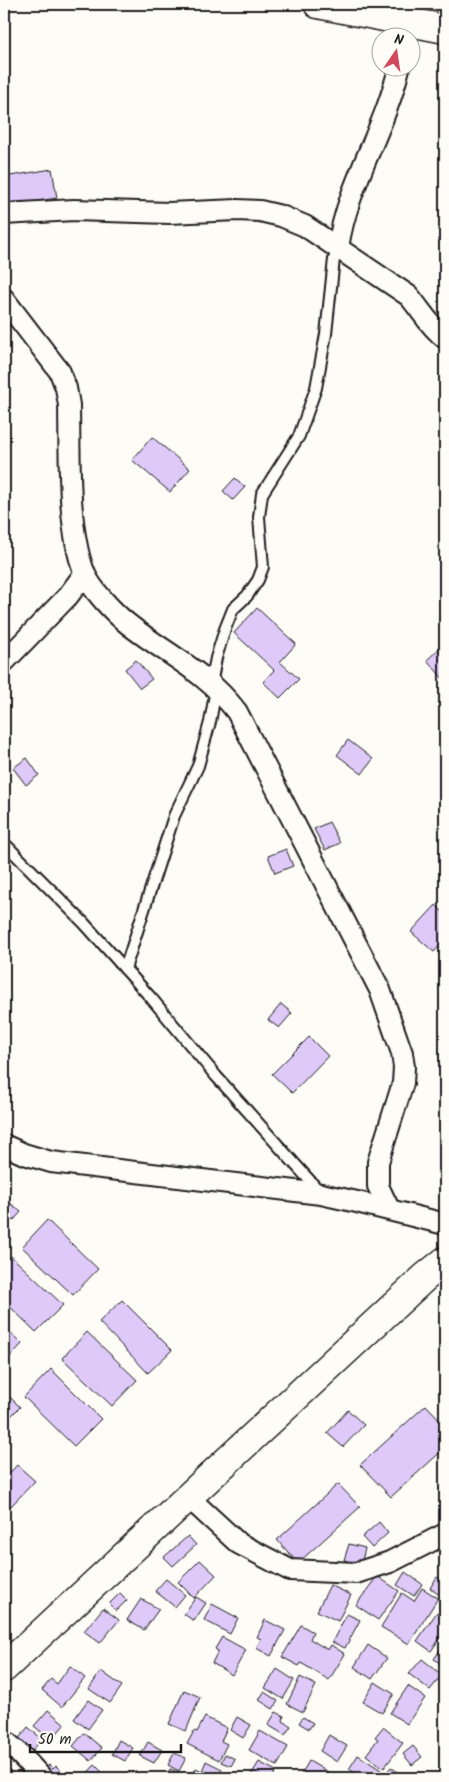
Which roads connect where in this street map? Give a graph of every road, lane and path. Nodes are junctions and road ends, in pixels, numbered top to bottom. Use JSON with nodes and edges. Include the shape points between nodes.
{"nodes":[{"id":1,"x":318,"y":4,"type":"edge"},
{"id":2,"x":405,"y":28,"type":"edge"},
{"id":3,"x":445,"y":29,"type":"edge"},
{"id":4,"x":422,"y":30,"type":"edge"},
{"id":5,"x":396,"y":78,"type":"edge"},
{"id":6,"x":4,"y":214,"type":"edge"},
{"id":7,"x":338,"y":248,"type":"junction"},
{"id":8,"x":4,"y":299,"type":"edge"},
{"id":9,"x":445,"y":338,"type":"edge"},
{"id":10,"x":84,"y":573,"type":"junction"},
{"id":11,"x":4,"y":662,"type":"edge"},
{"id":12,"x":214,"y":686,"type":"junction"},
{"id":13,"x":4,"y":843,"type":"edge"},
{"id":14,"x":125,"y":969,"type":"junction"},
{"id":15,"x":4,"y":1145,"type":"edge"},
{"id":16,"x":321,"y":1194,"type":"junction"},
{"id":17,"x":388,"y":1209,"type":"junction"},
{"id":18,"x":445,"y":1224,"type":"edge"},
{"id":19,"x":445,"y":1261,"type":"edge"},
{"id":20,"x":188,"y":1497,"type":"junction"},
{"id":21,"x":445,"y":1534,"type":"edge"},
{"id":22,"x":6,"y":1660,"type":"edge"},
{"id":23,"x":4,"y":1740,"type":"edge"},
{"id":24,"x":42,"y":1778,"type":"edge"}],
"edges":[{"from":1,"to":2,"type":"street"},
{"from":3,"to":4,"type":"street"},
{"from":5,"to":7,"type":"street","via":[[342,224]]},
{"from":6,"to":7,"type":"street","via":[[74,210],[260,211],[305,226]]},
{"from":7,"to":9,"type":"street","via":[[409,296]]},
{"from":7,"to":12,"type":"lane","via":[[316,388],[299,436],[262,494],[259,517],[263,567],[247,596],[233,609],[224,629],[216,658]]},
{"from":8,"to":10,"type":"street","via":[[60,372],[66,388],[72,513]]},
{"from":10,"to":11,"type":"street","via":[[68,596]]},
{"from":10,"to":12,"type":"street","via":[[104,602],[128,624]]},
{"from":12,"to":14,"type":"lane","via":[[210,722],[198,766],[174,816]]},
{"from":12,"to":17,"type":"street","via":[[237,712],[375,982],[402,1053],[403,1083],[378,1162],[378,1186]]},
{"from":13,"to":14,"type":"lane"},
{"from":14,"to":16,"type":"lane"},
{"from":15,"to":16,"type":"street","via":[[52,1162]]},
{"from":16,"to":17,"type":"street"},
{"from":17,"to":18,"type":"street"},
{"from":19,"to":20,"type":"street"},
{"from":20,"to":21,"type":"street","via":[[238,1543],[290,1570],[356,1574],[390,1562]]},
{"from":20,"to":22,"type":"street"},
{"from":23,"to":24,"type":"street"}]}
